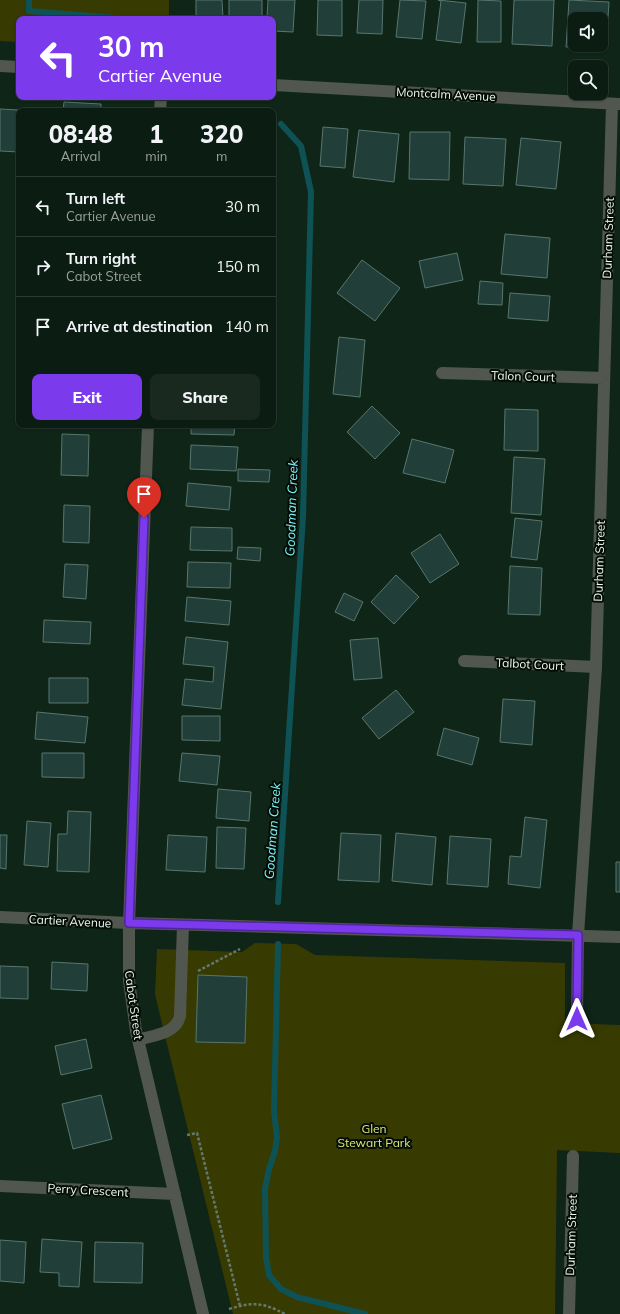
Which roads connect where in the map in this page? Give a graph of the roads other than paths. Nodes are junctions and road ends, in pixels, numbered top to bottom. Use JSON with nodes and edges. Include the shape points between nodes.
{"nodes":[{"id":1,"x":0,"y":66,"type":"edge"},
{"id":2,"x":16,"y":67,"type":"edge"},
{"id":3,"x":276,"y":85,"type":"edge"},
{"id":4,"x":616,"y":104,"type":"edge"},
{"id":5,"x":442,"y":373,"type":"dead end"},
{"id":6,"x":604,"y":378,"type":"junction"},
{"id":7,"x":148,"y":428,"type":"edge"},
{"id":8,"x":464,"y":661,"type":"dead end"},
{"id":9,"x":596,"y":667,"type":"junction"},
{"id":10,"x":0,"y":917,"type":"edge"},
{"id":11,"x":129,"y":923,"type":"junction"},
{"id":12,"x":183,"y":925,"type":"junction"},
{"id":13,"x":578,"y":935,"type":"junction"},
{"id":14,"x":620,"y":937,"type":"edge"},
{"id":15,"x":577,"y":1019,"type":"dead end"},
{"id":16,"x":138,"y":1040,"type":"junction"},
{"id":17,"x":573,"y":1156,"type":"dead end"},
{"id":18,"x":0,"y":1186,"type":"edge"},
{"id":19,"x":175,"y":1194,"type":"junction"},
{"id":20,"x":203,"y":1314,"type":"edge"},
{"id":21,"x":569,"y":1314,"type":"edge"}],
"edges":[{"from":1,"to":2,"type":"street"},
{"from":3,"to":4,"type":"street","name":"Montcalm Avenue"},
{"from":4,"to":6,"type":"street","name":"Durham Street"},
{"from":5,"to":6,"type":"street","name":"Talon Court"},
{"from":6,"to":9,"type":"street","name":"Durham Street"},
{"from":7,"to":11,"type":"street","name":"Cabot Street"},
{"from":8,"to":9,"type":"street","name":"Talbot Court"},
{"from":9,"to":13,"type":"street","name":"Durham Street"},
{"from":10,"to":11,"type":"street","name":"Cartier Avenue"},
{"from":11,"to":12,"type":"street","name":"Cartier Avenue"},
{"from":11,"to":16,"type":"street","name":"Cabot Street","via":[[128,981]]},
{"from":12,"to":13,"type":"street","name":"Cartier Avenue"},
{"from":12,"to":16,"type":"street","via":[[178,1024],[173,1029]]},
{"from":13,"to":14,"type":"street","name":"Cartier Avenue"},
{"from":13,"to":15,"type":"street","name":"Durham Street"},
{"from":16,"to":19,"type":"street","name":"Cabot Street"},
{"from":17,"to":21,"type":"street","name":"Durham Street"},
{"from":18,"to":19,"type":"street","name":"Perry Crescent"},
{"from":19,"to":20,"type":"street","name":"Cabot Street"}]}
